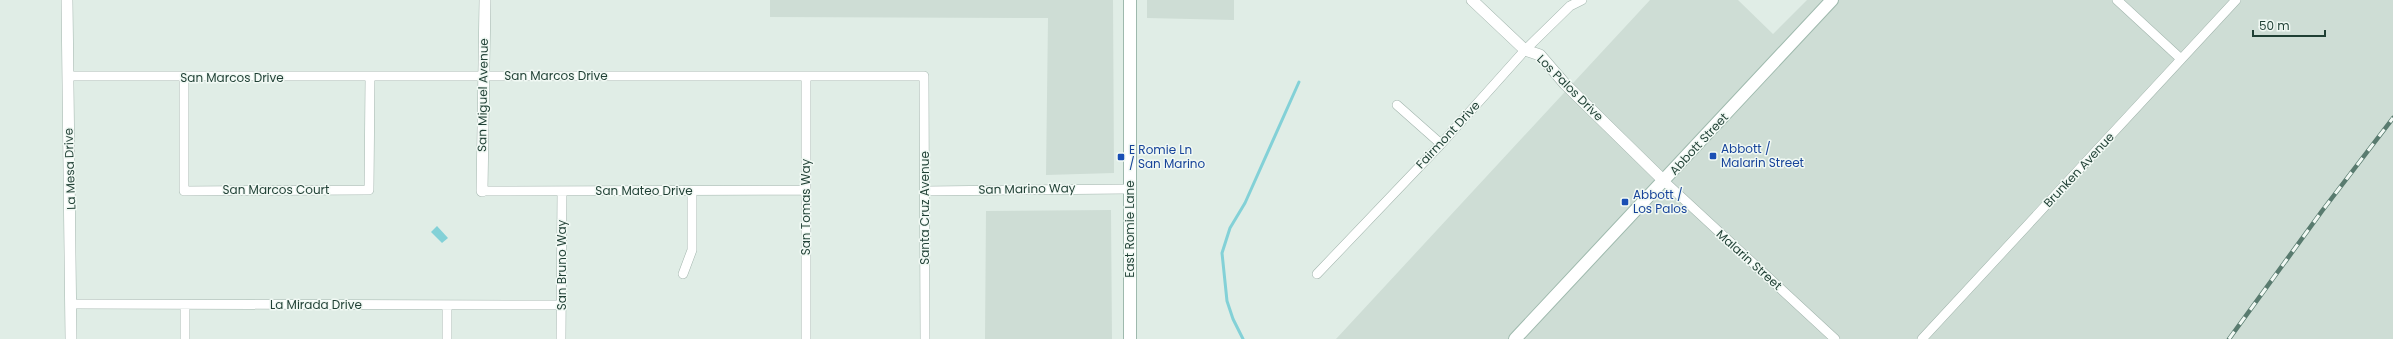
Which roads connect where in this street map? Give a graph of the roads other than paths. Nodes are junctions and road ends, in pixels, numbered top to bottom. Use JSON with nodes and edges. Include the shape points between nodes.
{"nodes":[{"id":1,"x":67,"y":0,"type":"edge"},
{"id":2,"x":485,"y":0,"type":"edge"},
{"id":3,"x":1130,"y":0,"type":"edge"},
{"id":4,"x":1472,"y":0,"type":"edge"},
{"id":5,"x":1582,"y":0,"type":"edge"},
{"id":6,"x":1832,"y":0,"type":"edge"},
{"id":7,"x":2118,"y":0,"type":"edge"},
{"id":8,"x":2236,"y":0,"type":"edge"},
{"id":9,"x":1525,"y":50,"type":"junction"},
{"id":10,"x":2181,"y":59,"type":"junction"},
{"id":11,"x":68,"y":76,"type":"junction"},
{"id":12,"x":483,"y":76,"type":"junction"},
{"id":13,"x":806,"y":76,"type":"junction"},
{"id":14,"x":924,"y":76,"type":"joint"},
{"id":15,"x":184,"y":78,"type":"junction"},
{"id":16,"x":370,"y":78,"type":"junction"},
{"id":17,"x":1398,"y":105,"type":"dead end"},
{"id":18,"x":1441,"y":144,"type":"junction"},
{"id":19,"x":1664,"y":181,"type":"junction"},
{"id":20,"x":1130,"y":189,"type":"junction"},
{"id":21,"x":806,"y":190,"type":"junction"},
{"id":22,"x":482,"y":191,"type":"joint"},
{"id":23,"x":562,"y":191,"type":"junction"},
{"id":24,"x":692,"y":191,"type":"junction"},
{"id":25,"x":925,"y":191,"type":"junction"},
{"id":26,"x":683,"y":274,"type":"dead end"},
{"id":27,"x":1317,"y":274,"type":"dead end"},
{"id":28,"x":71,"y":304,"type":"junction"},
{"id":29,"x":185,"y":305,"type":"junction"},
{"id":30,"x":447,"y":305,"type":"junction"},
{"id":31,"x":561,"y":305,"type":"junction"},
{"id":32,"x":71,"y":339,"type":"edge"},
{"id":33,"x":185,"y":339,"type":"edge"},
{"id":34,"x":447,"y":339,"type":"edge"},
{"id":35,"x":561,"y":339,"type":"edge"},
{"id":36,"x":806,"y":339,"type":"edge"},
{"id":37,"x":925,"y":339,"type":"edge"},
{"id":38,"x":1130,"y":339,"type":"edge"},
{"id":39,"x":1515,"y":339,"type":"edge"},
{"id":40,"x":1835,"y":339,"type":"edge"},
{"id":41,"x":1922,"y":339,"type":"edge"}],
"edges":[{"from":1,"to":11,"type":"street","name":"La Mesa Drive"},
{"from":2,"to":12,"type":"street","name":"San Miguel Avenue"},
{"from":3,"to":20,"type":"main road","name":"East Romie Lane"},
{"from":4,"to":9,"type":"street","name":"Los Palos Drive"},
{"from":5,"to":9,"type":"street","name":"Fairmont Drive","via":[[1570,6]]},
{"from":6,"to":19,"type":"main road","name":"Abbott Street"},
{"from":7,"to":10,"type":"street"},
{"from":8,"to":10,"type":"street","name":"Brunken Avenue"},
{"from":9,"to":18,"type":"street","name":"Fairmont Drive"},
{"from":9,"to":19,"type":"street","name":"Los Palos Drive","via":[[1540,55],[1565,84]]},
{"from":10,"to":41,"type":"street","name":"Brunken Avenue"},
{"from":11,"to":15,"type":"street","name":"San Marcos Drive"},
{"from":11,"to":28,"type":"street","name":"La Mesa Drive"},
{"from":12,"to":13,"type":"street","name":"San Marcos Drive"},
{"from":12,"to":16,"type":"street","name":"San Marcos Drive"},
{"from":12,"to":22,"type":"street","name":"San Miguel Avenue"},
{"from":13,"to":14,"type":"street","name":"San Marcos Drive"},
{"from":13,"to":21,"type":"street","name":"San Tomas Way"},
{"from":14,"to":25,"type":"street","name":"Santa Cruz Avenue"},
{"from":15,"to":16,"type":"street","name":"San Marcos Drive"},
{"from":15,"to":16,"type":"street","name":"San Marcos Court","via":[[184,191],[200,191],[369,190]]},
{"from":17,"to":18,"type":"street"},
{"from":18,"to":27,"type":"street","name":"Fairmont Drive"},
{"from":19,"to":39,"type":"main road","name":"Abbott Street"},
{"from":19,"to":40,"type":"street","name":"Malarin Street"},
{"from":20,"to":25,"type":"street","name":"San Marino Way"},
{"from":20,"to":38,"type":"main road","name":"East Romie Lane"},
{"from":21,"to":24,"type":"street","name":"San Mateo Drive"},
{"from":21,"to":36,"type":"street","name":"San Tomas Way"},
{"from":22,"to":23,"type":"street","name":"San Mateo Drive"},
{"from":23,"to":24,"type":"street","name":"San Mateo Drive"},
{"from":23,"to":31,"type":"street","name":"San Bruno Way"},
{"from":24,"to":26,"type":"street","via":[[692,250]]},
{"from":25,"to":37,"type":"street","name":"Santa Cruz Avenue"},
{"from":28,"to":29,"type":"street","name":"La Mirada Drive"},
{"from":28,"to":32,"type":"street","name":"La Mesa Drive"},
{"from":29,"to":30,"type":"street","name":"La Mirada Drive"},
{"from":29,"to":33,"type":"street"},
{"from":30,"to":31,"type":"street","name":"La Mirada Drive"},
{"from":30,"to":34,"type":"street"},
{"from":31,"to":35,"type":"street","name":"San Bruno Way"}]}
